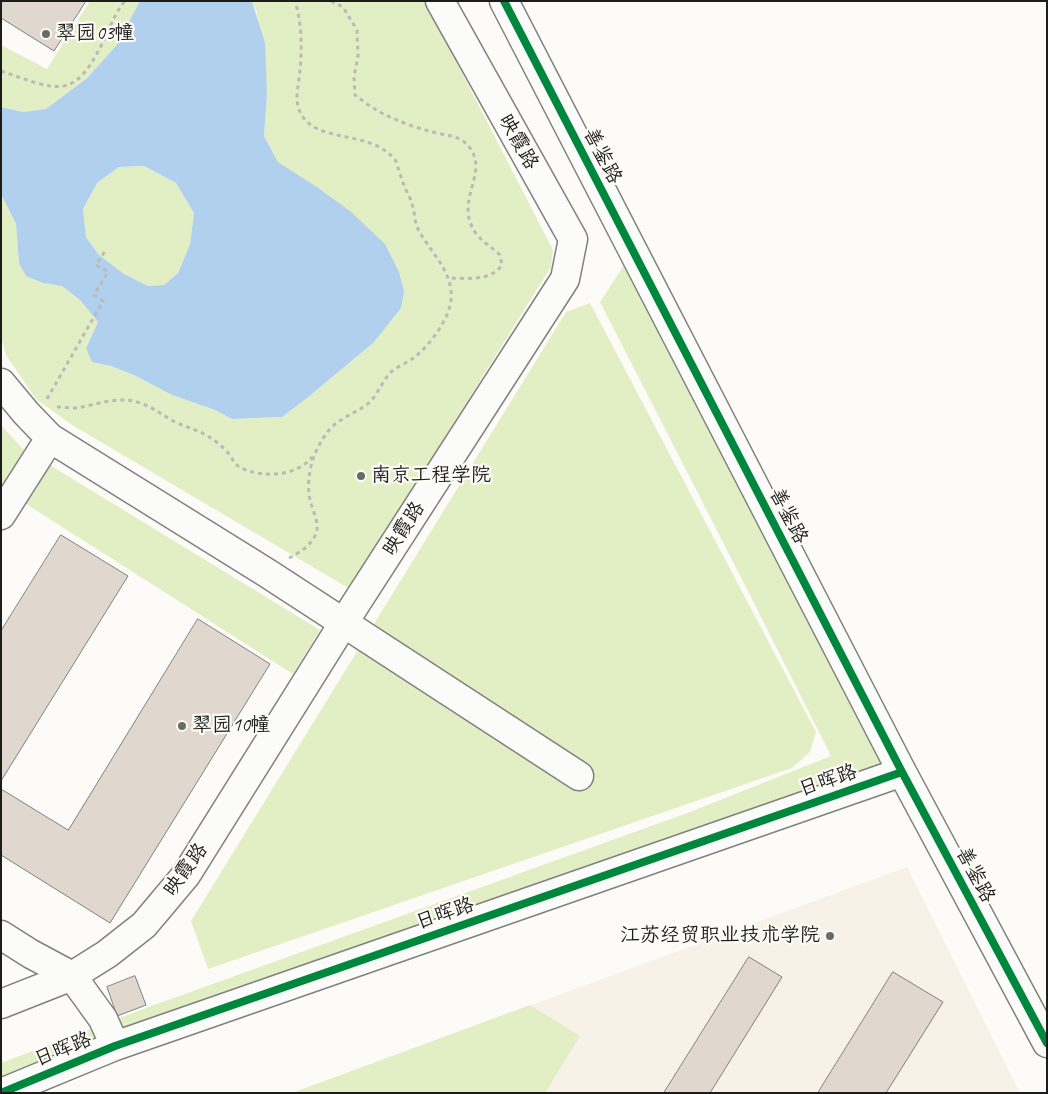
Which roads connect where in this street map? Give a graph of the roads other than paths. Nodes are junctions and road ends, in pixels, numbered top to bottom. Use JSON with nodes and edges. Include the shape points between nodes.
{"nodes":[{"id":1,"x":440,"y":1,"type":"edge"},
{"id":2,"x":504,"y":1,"type":"edge"},
{"id":3,"x":1,"y":383,"type":"edge"},
{"id":4,"x":50,"y":438,"type":"junction"},
{"id":5,"x":1,"y":515,"type":"edge"},
{"id":6,"x":344,"y":622,"type":"junction"},
{"id":7,"x":902,"y":772,"type":"junction"},
{"id":8,"x":579,"y":776,"type":"dead end"},
{"id":9,"x":1,"y":935,"type":"edge"},
{"id":10,"x":72,"y":976,"type":"junction"},
{"id":11,"x":1,"y":1004,"type":"edge"},
{"id":12,"x":1047,"y":1043,"type":"edge"},
{"id":13,"x":115,"y":1046,"type":"junction"},
{"id":14,"x":1,"y":1093,"type":"edge"}],
"edges":[{"from":1,"to":6,"type":"street","name":"映霞路","via":[[573,239],[565,279]]},
{"from":2,"to":7,"type":"street","name":"善鉴路"},
{"from":3,"to":4,"type":"street","via":[[34,410]]},
{"from":4,"to":5,"type":"street"},
{"from":4,"to":6,"type":"street"},
{"from":6,"to":8,"type":"street"},
{"from":6,"to":10,"type":"street","name":"映霞路","via":[[186,875],[144,924],[107,954]]},
{"from":7,"to":12,"type":"street","name":"善鉴路"},
{"from":7,"to":13,"type":"street","name":"日晖路"},
{"from":9,"to":10,"type":"street"},
{"from":10,"to":11,"type":"street","name":"映霞路"},
{"from":10,"to":13,"type":"street","via":[[103,1019]]},
{"from":13,"to":14,"type":"street","name":"日晖路"}]}
